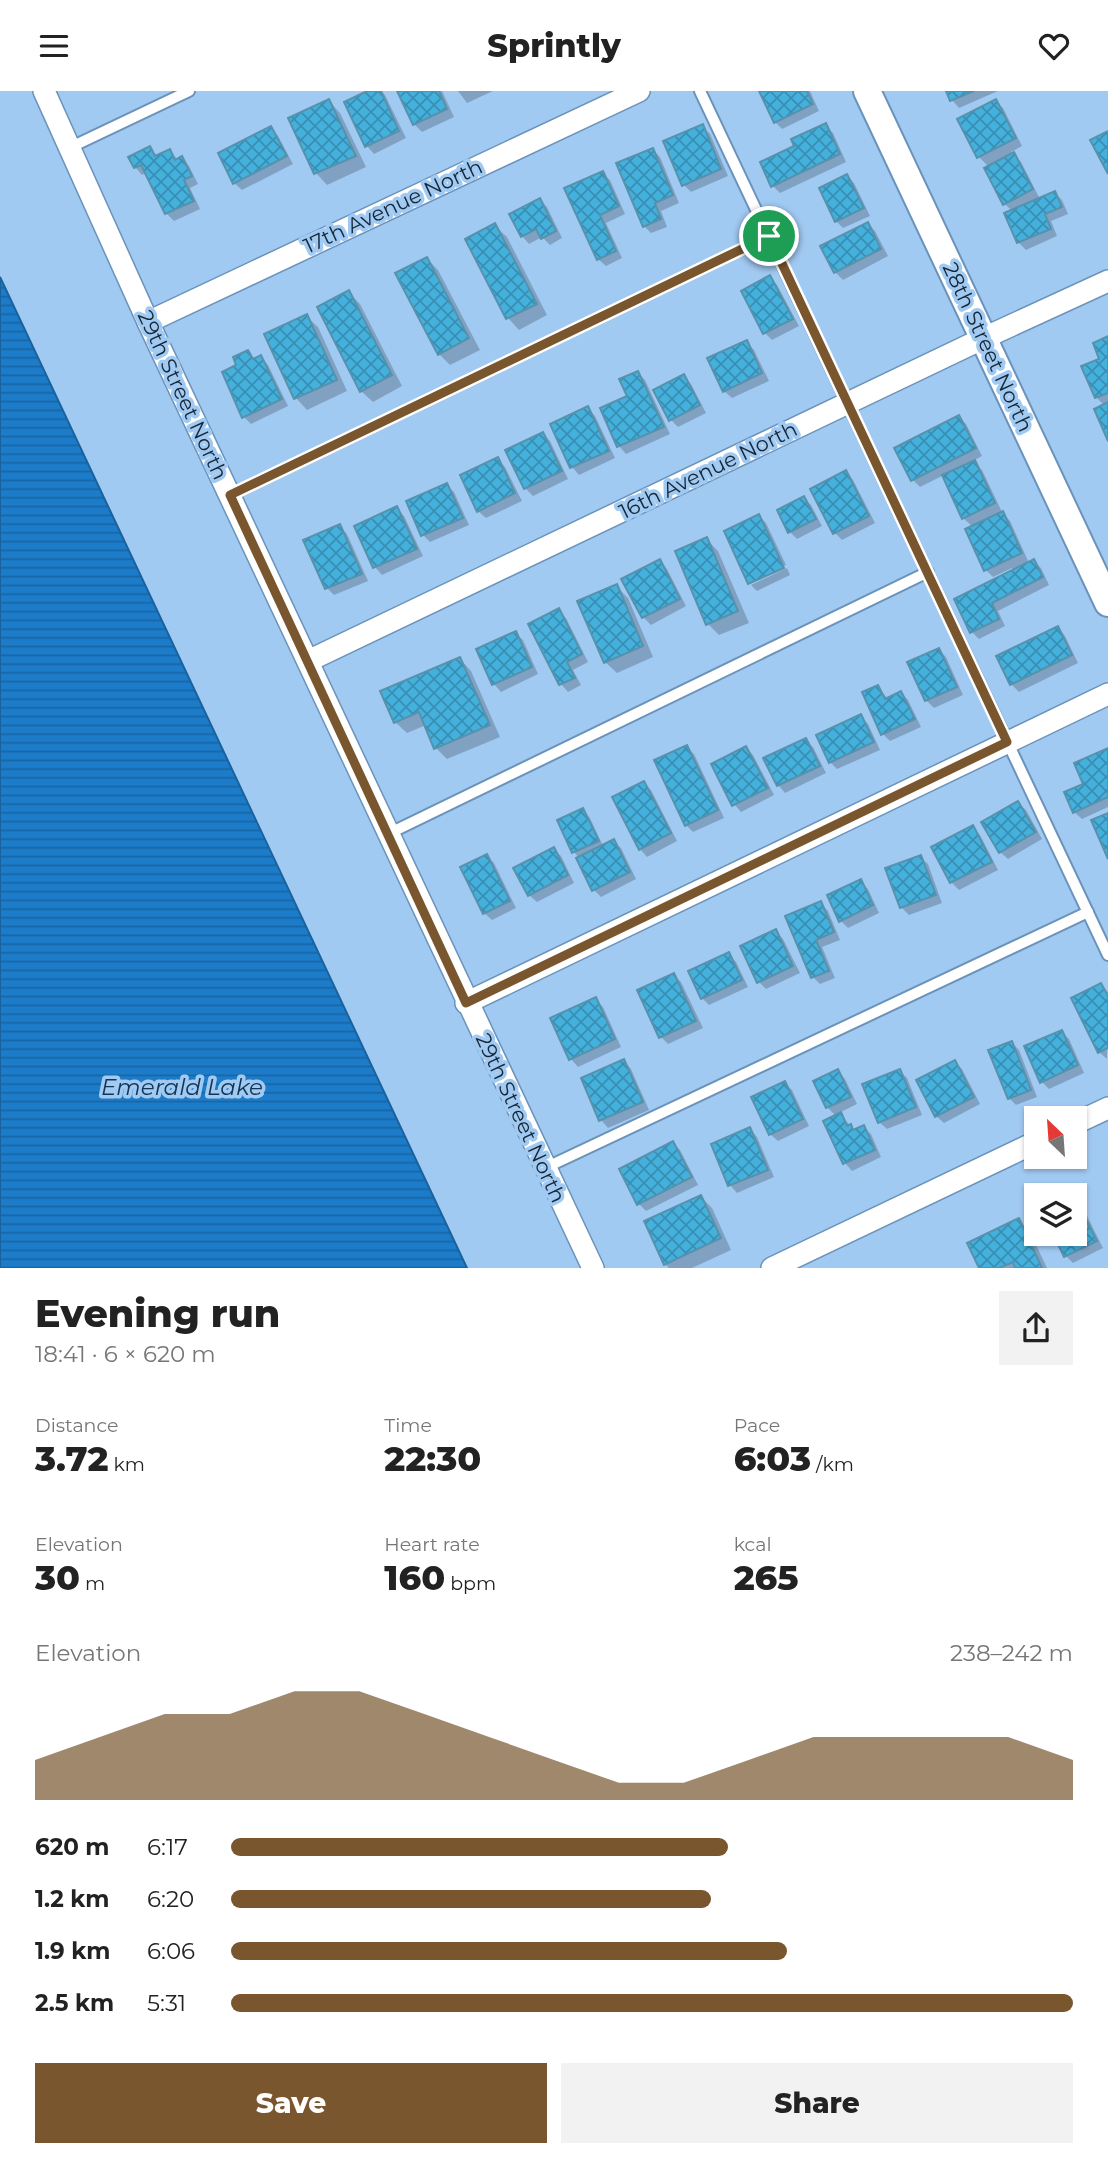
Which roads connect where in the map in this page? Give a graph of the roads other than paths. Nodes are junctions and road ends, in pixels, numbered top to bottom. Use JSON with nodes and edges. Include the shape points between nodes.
{"nodes":[{"id":1,"x":44,"y":91,"type":"edge"},
{"id":2,"x":189,"y":91,"type":"edge"},
{"id":3,"x":639,"y":91,"type":"edge"},
{"id":4,"x":700,"y":91,"type":"edge"},
{"id":5,"x":867,"y":91,"type":"edge"},
{"id":6,"x":69,"y":148,"type":"junction"},
{"id":7,"x":769,"y":236,"type":"junction"},
{"id":8,"x":1108,"y":281,"type":"edge"},
{"id":9,"x":148,"y":322,"type":"junction"},
{"id":10,"x":984,"y":338,"type":"junction"},
{"id":11,"x":848,"y":403,"type":"junction"},
{"id":12,"x":230,"y":495,"type":"junction"},
{"id":13,"x":928,"y":572,"type":"junction"},
{"id":14,"x":1108,"y":603,"type":"edge"},
{"id":15,"x":308,"y":661,"type":"junction"},
{"id":16,"x":1108,"y":694,"type":"edge"},
{"id":17,"x":1007,"y":742,"type":"junction"},
{"id":18,"x":388,"y":834,"type":"junction"},
{"id":19,"x":1088,"y":912,"type":"junction"},
{"id":20,"x":1108,"y":955,"type":"edge"},
{"id":21,"x":466,"y":1003,"type":"junction"},
{"id":22,"x":1108,"y":1108,"type":"edge"},
{"id":23,"x":1087,"y":1118,"type":"edge"},
{"id":24,"x":1024,"y":1148,"type":"edge"},
{"id":25,"x":545,"y":1168,"type":"junction"},
{"id":26,"x":593,"y":1268,"type":"edge"},
{"id":27,"x":772,"y":1268,"type":"edge"}],
"edges":[{"from":1,"to":6,"type":"street","name":"29th Street North"},
{"from":2,"to":6,"type":"lane"},
{"from":3,"to":9,"type":"street","name":"17th Avenue North"},
{"from":4,"to":7,"type":"lane"},
{"from":5,"to":10,"type":"street","name":"28th Street North"},
{"from":6,"to":9,"type":"street","name":"29th Street North"},
{"from":7,"to":11,"type":"lane"},
{"from":7,"to":12,"type":"lane"},
{"from":8,"to":10,"type":"street","name":"16th Avenue North"},
{"from":9,"to":12,"type":"street","name":"29th Street North"},
{"from":10,"to":11,"type":"street","name":"16th Avenue North"},
{"from":10,"to":14,"type":"street","name":"28th Street North"},
{"from":11,"to":13,"type":"lane"},
{"from":11,"to":15,"type":"street","name":"16th Avenue North"},
{"from":12,"to":15,"type":"street","name":"29th Street North"},
{"from":13,"to":17,"type":"lane"},
{"from":13,"to":18,"type":"lane"},
{"from":15,"to":18,"type":"street","name":"29th Street North"},
{"from":16,"to":17,"type":"street"},
{"from":17,"to":19,"type":"lane"},
{"from":17,"to":21,"type":"street"},
{"from":18,"to":21,"type":"street","name":"29th Street North"},
{"from":19,"to":20,"type":"lane"},
{"from":19,"to":25,"type":"lane"},
{"from":21,"to":25,"type":"street","name":"29th Street North"},
{"from":22,"to":23,"type":"street"},
{"from":24,"to":27,"type":"street"},
{"from":25,"to":26,"type":"street","name":"29th Street North"}]}
